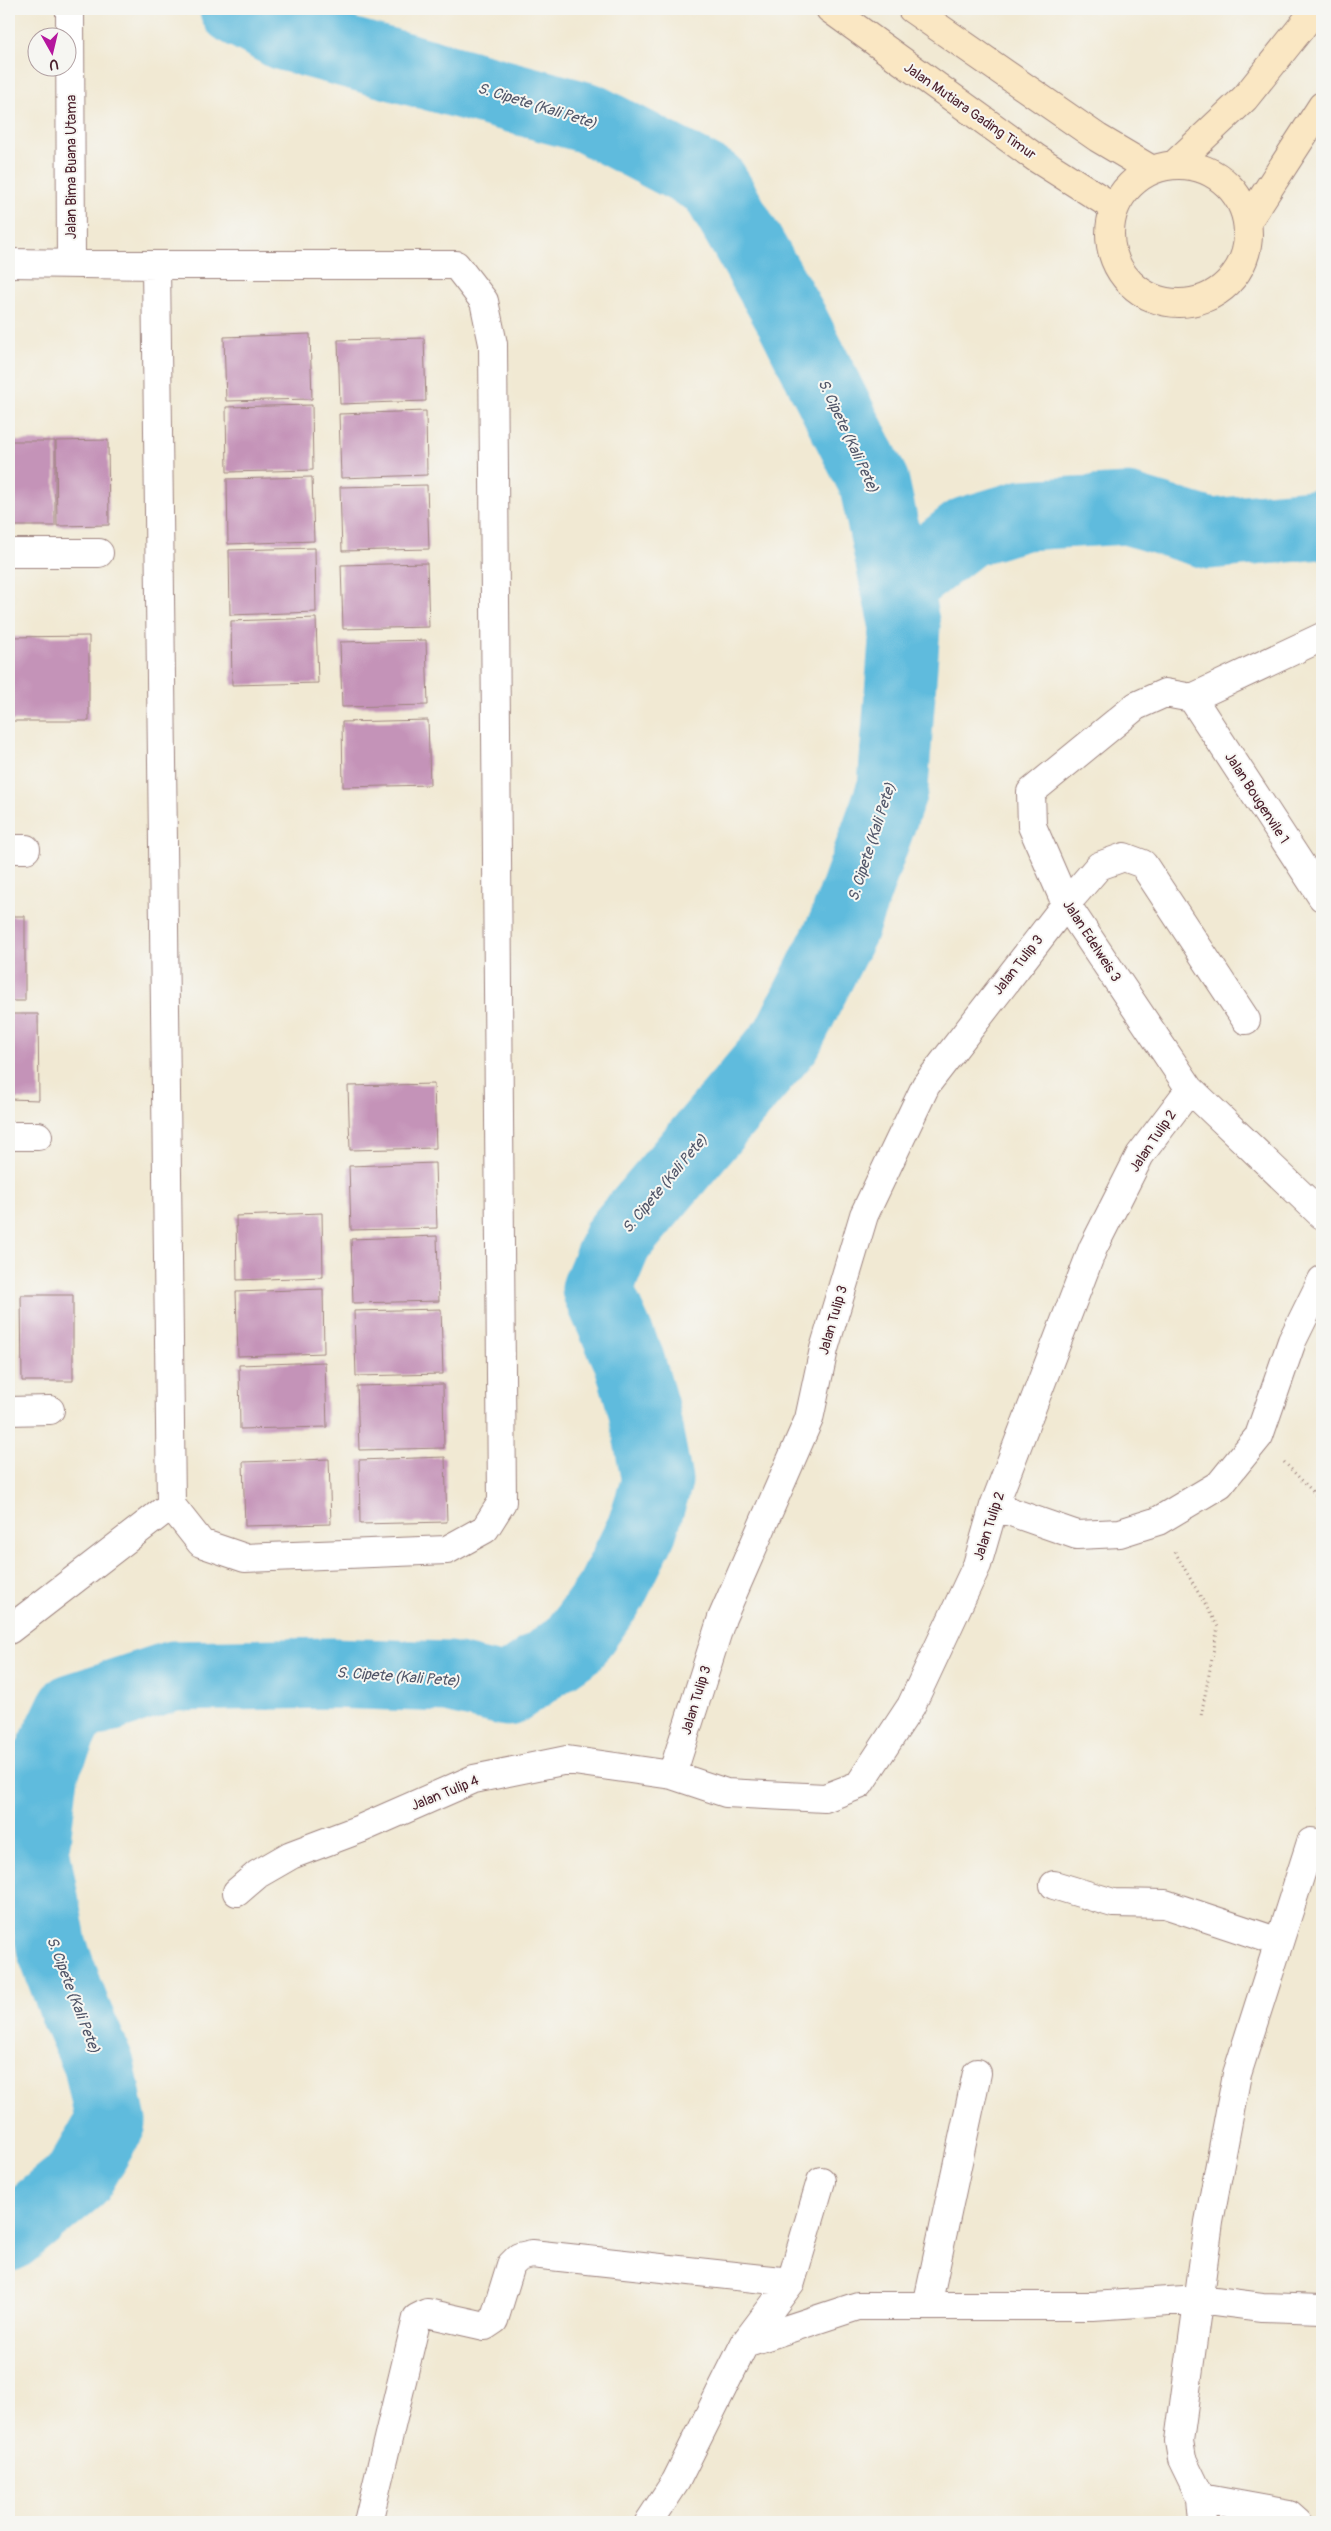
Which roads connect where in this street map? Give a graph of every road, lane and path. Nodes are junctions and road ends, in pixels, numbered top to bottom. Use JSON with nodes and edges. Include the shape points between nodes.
{"nodes":[{"id":1,"x":70,"y":9,"type":"edge"},
{"id":2,"x":830,"y":9,"type":"edge"},
{"id":3,"x":912,"y":9,"type":"edge"},
{"id":4,"x":1316,"y":9,"type":"edge"},
{"id":5,"x":1322,"y":106,"type":"edge"},
{"id":6,"x":1163,"y":168,"type":"junction"},
{"id":7,"x":1115,"y":208,"type":"junction"},
{"id":8,"x":1247,"y":222,"type":"junction"},
{"id":9,"x":71,"y":262,"type":"junction"},
{"id":10,"x":9,"y":263,"type":"edge"},
{"id":11,"x":156,"y":265,"type":"junction"},
{"id":12,"x":9,"y":552,"type":"edge"},
{"id":13,"x":99,"y":553,"type":"dead end"},
{"id":14,"x":1322,"y":637,"type":"edge"},
{"id":15,"x":1192,"y":698,"type":"junction"},
{"id":16,"x":1322,"y":897,"type":"edge"},
{"id":17,"x":1066,"y":904,"type":"junction"},
{"id":18,"x":1246,"y":1020,"type":"dead end"},
{"id":19,"x":1190,"y":1089,"type":"junction"},
{"id":20,"x":9,"y":1136,"type":"edge"},
{"id":21,"x":38,"y":1136,"type":"dead end"},
{"id":22,"x":1322,"y":1215,"type":"edge"},
{"id":23,"x":1322,"y":1280,"type":"edge"},
{"id":24,"x":50,"y":1410,"type":"dead end"},
{"id":25,"x":9,"y":1411,"type":"edge"},
{"id":26,"x":1259,"y":1436,"type":"junction"},
{"id":27,"x":1322,"y":1501,"type":"edge"},
{"id":28,"x":171,"y":1504,"type":"junction"},
{"id":29,"x":994,"y":1506,"type":"junction"},
{"id":30,"x":1158,"y":1521,"type":"junction"},
{"id":31,"x":9,"y":1630,"type":"edge"},
{"id":32,"x":1201,"y":1716,"type":"dead end"},
{"id":33,"x":672,"y":1775,"type":"junction"},
{"id":34,"x":1322,"y":1844,"type":"edge"},
{"id":35,"x":1054,"y":1885,"type":"dead end"},
{"id":36,"x":237,"y":1892,"type":"dead end"},
{"id":37,"x":1279,"y":1942,"type":"junction"},
{"id":38,"x":977,"y":2073,"type":"dead end"},
{"id":39,"x":821,"y":2181,"type":"dead end"},
{"id":40,"x":791,"y":2282,"type":"junction"},
{"id":41,"x":1200,"y":2299,"type":"junction"},
{"id":42,"x":927,"y":2306,"type":"junction"},
{"id":43,"x":1322,"y":2309,"type":"edge"},
{"id":44,"x":745,"y":2343,"type":"junction"},
{"id":45,"x":1202,"y":2510,"type":"edge"},
{"id":46,"x":368,"y":2522,"type":"edge"},
{"id":47,"x":649,"y":2522,"type":"edge"},
{"id":48,"x":1298,"y":2522,"type":"edge"}],
"edges":[{"from":1,"to":9,"type":"street","name":"Jalan Bima Buana Utama"},
{"from":2,"to":7,"type":"main road","name":"Jalan Mutiara Gading Timur","via":[[1036,158]]},
{"from":3,"to":6,"type":"main road","via":[[1098,138]]},
{"from":4,"to":6,"type":"main road","via":[[1245,98]]},
{"from":5,"to":8,"type":"main road"},
{"from":6,"to":7,"type":"main road","via":[[1130,185]]},
{"from":6,"to":8,"type":"main road","via":[[1191,166],[1208,171],[1234,192]]},
{"from":7,"to":8,"type":"main road","via":[[1110,227],[1111,246],[1118,264],[1128,281],[1162,301],[1181,303],[1200,299],[1218,291],[1232,278],[1243,261],[1248,242]]},
{"from":9,"to":10,"type":"street"},
{"from":9,"to":11,"type":"street"},
{"from":11,"to":28,"type":"street"},
{"from":11,"to":28,"type":"street","via":[[456,265],[484,301],[493,354],[502,1502],[485,1529],[447,1550],[245,1558],[201,1543]]},
{"from":12,"to":13,"type":"street"},
{"from":14,"to":15,"type":"street"},
{"from":15,"to":16,"type":"street","name":"Jalan Bougenvile 1"},
{"from":15,"to":17,"type":"street","name":"Jalan Edelweis 3","via":[[1165,692],[1136,706],[1031,792],[1032,826]]},
{"from":17,"to":18,"type":"street","name":"Jalan Tulip 3","via":[[1099,866],[1124,857],[1143,864]]},
{"from":17,"to":19,"type":"street","name":"Jalan Edelweis 3"},
{"from":17,"to":33,"type":"street","name":"Jalan Tulip 3","via":[[926,1085],[864,1215],[824,1349],[809,1419],[722,1618]]},
{"from":19,"to":22,"type":"street","name":"Jalan Edelweis 3"},
{"from":19,"to":29,"type":"street","name":"Jalan Tulip 2","via":[[1140,1155],[1093,1248]]},
{"from":20,"to":21,"type":"street"},
{"from":23,"to":26,"type":"street","via":[[1292,1341]]},
{"from":24,"to":25,"type":"street"},
{"from":26,"to":27,"type":"path"},
{"from":26,"to":30,"type":"street","via":[[1220,1484]]},
{"from":28,"to":31,"type":"street"},
{"from":29,"to":30,"type":"street","via":[[1077,1535],[1120,1532]]},
{"from":29,"to":33,"type":"street","name":"Jalan Tulip 2","via":[[977,1564],[911,1706],[859,1785],[825,1798],[726,1793]]},
{"from":30,"to":32,"type":"path","via":[[1218,1627]]},
{"from":33,"to":36,"type":"street","name":"Jalan Tulip 4","via":[[567,1760],[474,1779],[291,1856],[258,1874]]},
{"from":34,"to":37,"type":"street","via":[[1311,1842]]},
{"from":35,"to":37,"type":"street","via":[[1114,1903],[1165,1904]]},
{"from":37,"to":41,"type":"street","via":[[1237,2074],[1209,2222]]},
{"from":38,"to":42,"type":"street"},
{"from":39,"to":40,"type":"street"},
{"from":40,"to":44,"type":"street"},
{"from":40,"to":46,"type":"street","via":[[532,2254],[519,2258],[511,2265],[491,2324],[485,2326],[427,2313],[417,2318]]},
{"from":41,"to":42,"type":"street","via":[[1093,2306]]},
{"from":41,"to":43,"type":"street"},
{"from":41,"to":45,"type":"street","via":[[1179,2441],[1182,2460]]},
{"from":42,"to":44,"type":"street","via":[[858,2306]]},
{"from":44,"to":47,"type":"street","via":[[676,2481]]},
{"from":45,"to":48,"type":"street","via":[[1289,2514]]}]}
